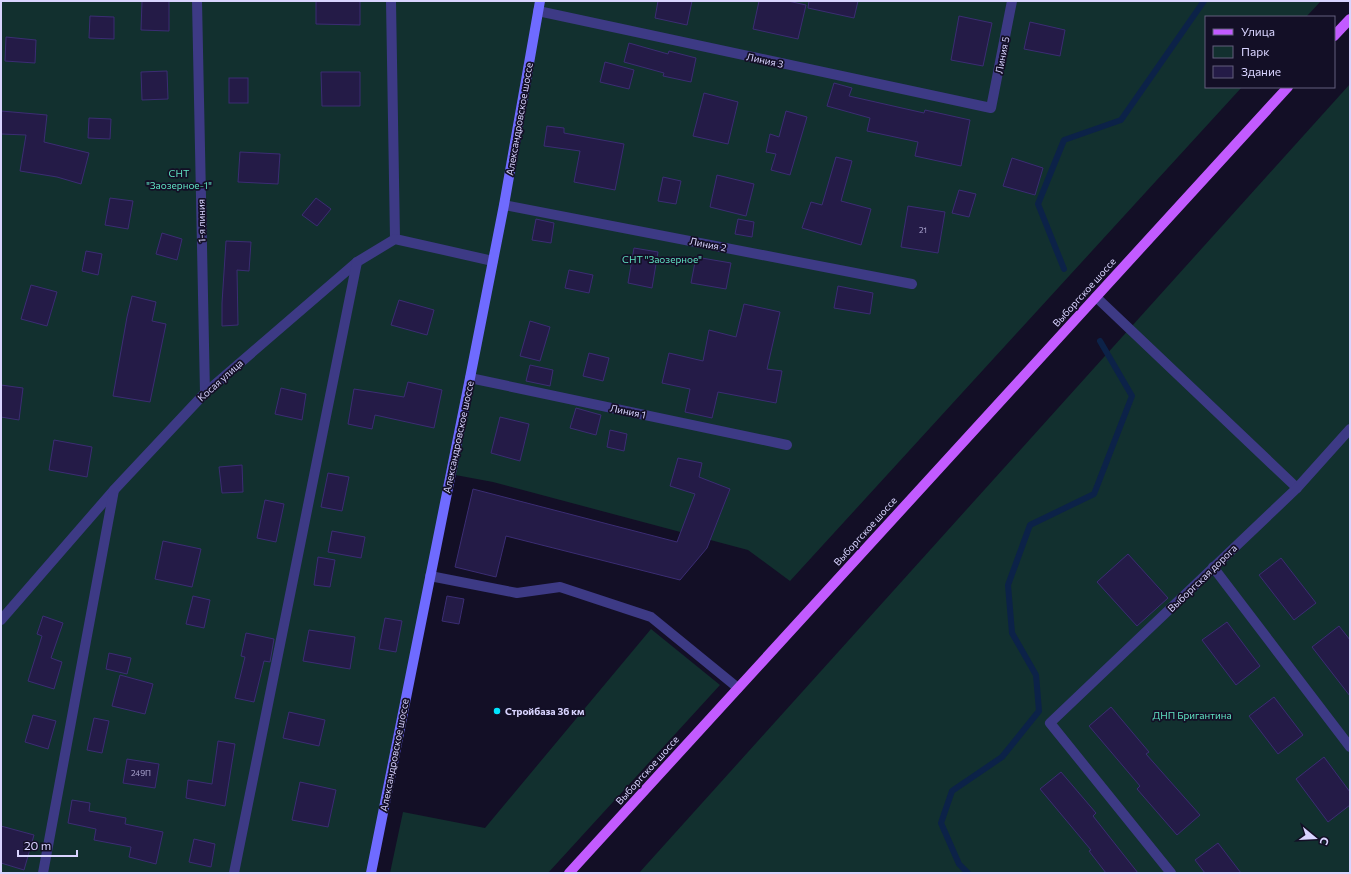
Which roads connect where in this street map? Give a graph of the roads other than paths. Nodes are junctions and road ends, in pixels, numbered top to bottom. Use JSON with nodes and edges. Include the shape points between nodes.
{"nodes":[{"id":1,"x":198,"y":1,"type":"edge"},
{"id":2,"x":391,"y":1,"type":"edge"},
{"id":3,"x":540,"y":1,"type":"edge"},
{"id":4,"x":1012,"y":1,"type":"edge"},
{"id":5,"x":538,"y":12,"type":"junction"},
{"id":6,"x":1350,"y":19,"type":"edge"},
{"id":7,"x":1335,"y":35,"type":"edge"},
{"id":8,"x":1287,"y":88,"type":"edge"},
{"id":9,"x":991,"y":108,"type":"joint"},
{"id":10,"x":504,"y":205,"type":"junction"},
{"id":11,"x":394,"y":240,"type":"junction"},
{"id":12,"x":493,"y":261,"type":"junction"},
{"id":13,"x":357,"y":262,"type":"junction"},
{"id":14,"x":912,"y":284,"type":"dead end"},
{"id":15,"x":1096,"y":297,"type":"junction"},
{"id":16,"x":470,"y":378,"type":"junction"},
{"id":17,"x":205,"y":393,"type":"junction"},
{"id":18,"x":1350,"y":429,"type":"edge"},
{"id":19,"x":787,"y":445,"type":"dead end"},
{"id":20,"x":1296,"y":488,"type":"junction"},
{"id":21,"x":114,"y":490,"type":"junction"},
{"id":22,"x":1213,"y":567,"type":"junction"},
{"id":23,"x":430,"y":576,"type":"junction"},
{"id":24,"x":1,"y":620,"type":"edge"},
{"id":25,"x":738,"y":688,"type":"junction"},
{"id":26,"x":1350,"y":748,"type":"edge"},
{"id":27,"x":43,"y":873,"type":"edge"},
{"id":28,"x":234,"y":873,"type":"edge"},
{"id":29,"x":371,"y":873,"type":"edge"},
{"id":30,"x":569,"y":873,"type":"edge"},
{"id":31,"x":1172,"y":873,"type":"edge"}],
"edges":[{"from":1,"to":17,"type":"street","name":"1-я линия"},
{"from":2,"to":11,"type":"street"},
{"from":3,"to":5,"type":"street","name":"Александровское шоссе"},
{"from":4,"to":9,"type":"street","name":"Линия 5"},
{"from":5,"to":9,"type":"street","name":"Линия 3"},
{"from":5,"to":10,"type":"street","name":"Александровское шоссе"},
{"from":6,"to":7,"type":"main road"},
{"from":8,"to":15,"type":"main road","name":"Выборгское шоссе"},
{"from":10,"to":12,"type":"street","name":"Александровское шоссе"},
{"from":10,"to":14,"type":"street","name":"Линия 2"},
{"from":11,"to":12,"type":"street"},
{"from":11,"to":13,"type":"street","name":"Косая улица"},
{"from":12,"to":16,"type":"street","name":"Александровское шоссе"},
{"from":13,"to":17,"type":"street","name":"Косая улица"},
{"from":13,"to":28,"type":"street"},
{"from":15,"to":20,"type":"street"},
{"from":15,"to":25,"type":"main road","name":"Выборгское шоссе"},
{"from":16,"to":19,"type":"street","name":"Линия 1"},
{"from":16,"to":23,"type":"street","name":"Александровское шоссе"},
{"from":17,"to":21,"type":"street","name":"Косая улица"},
{"from":18,"to":20,"type":"street","name":"Выборгская дорога"},
{"from":20,"to":22,"type":"street","name":"Выборгская дорога"},
{"from":21,"to":24,"type":"street","name":"Косая улица"},
{"from":21,"to":27,"type":"street"},
{"from":22,"to":26,"type":"street"},
{"from":22,"to":31,"type":"street","name":"Выборгская дорога","via":[[1050,723]]},
{"from":23,"to":25,"type":"street","via":[[517,593],[560,587],[650,617]]},
{"from":23,"to":29,"type":"street","name":"Александровское шоссе"},
{"from":25,"to":30,"type":"main road","name":"Выборгское шоссе"}]}
